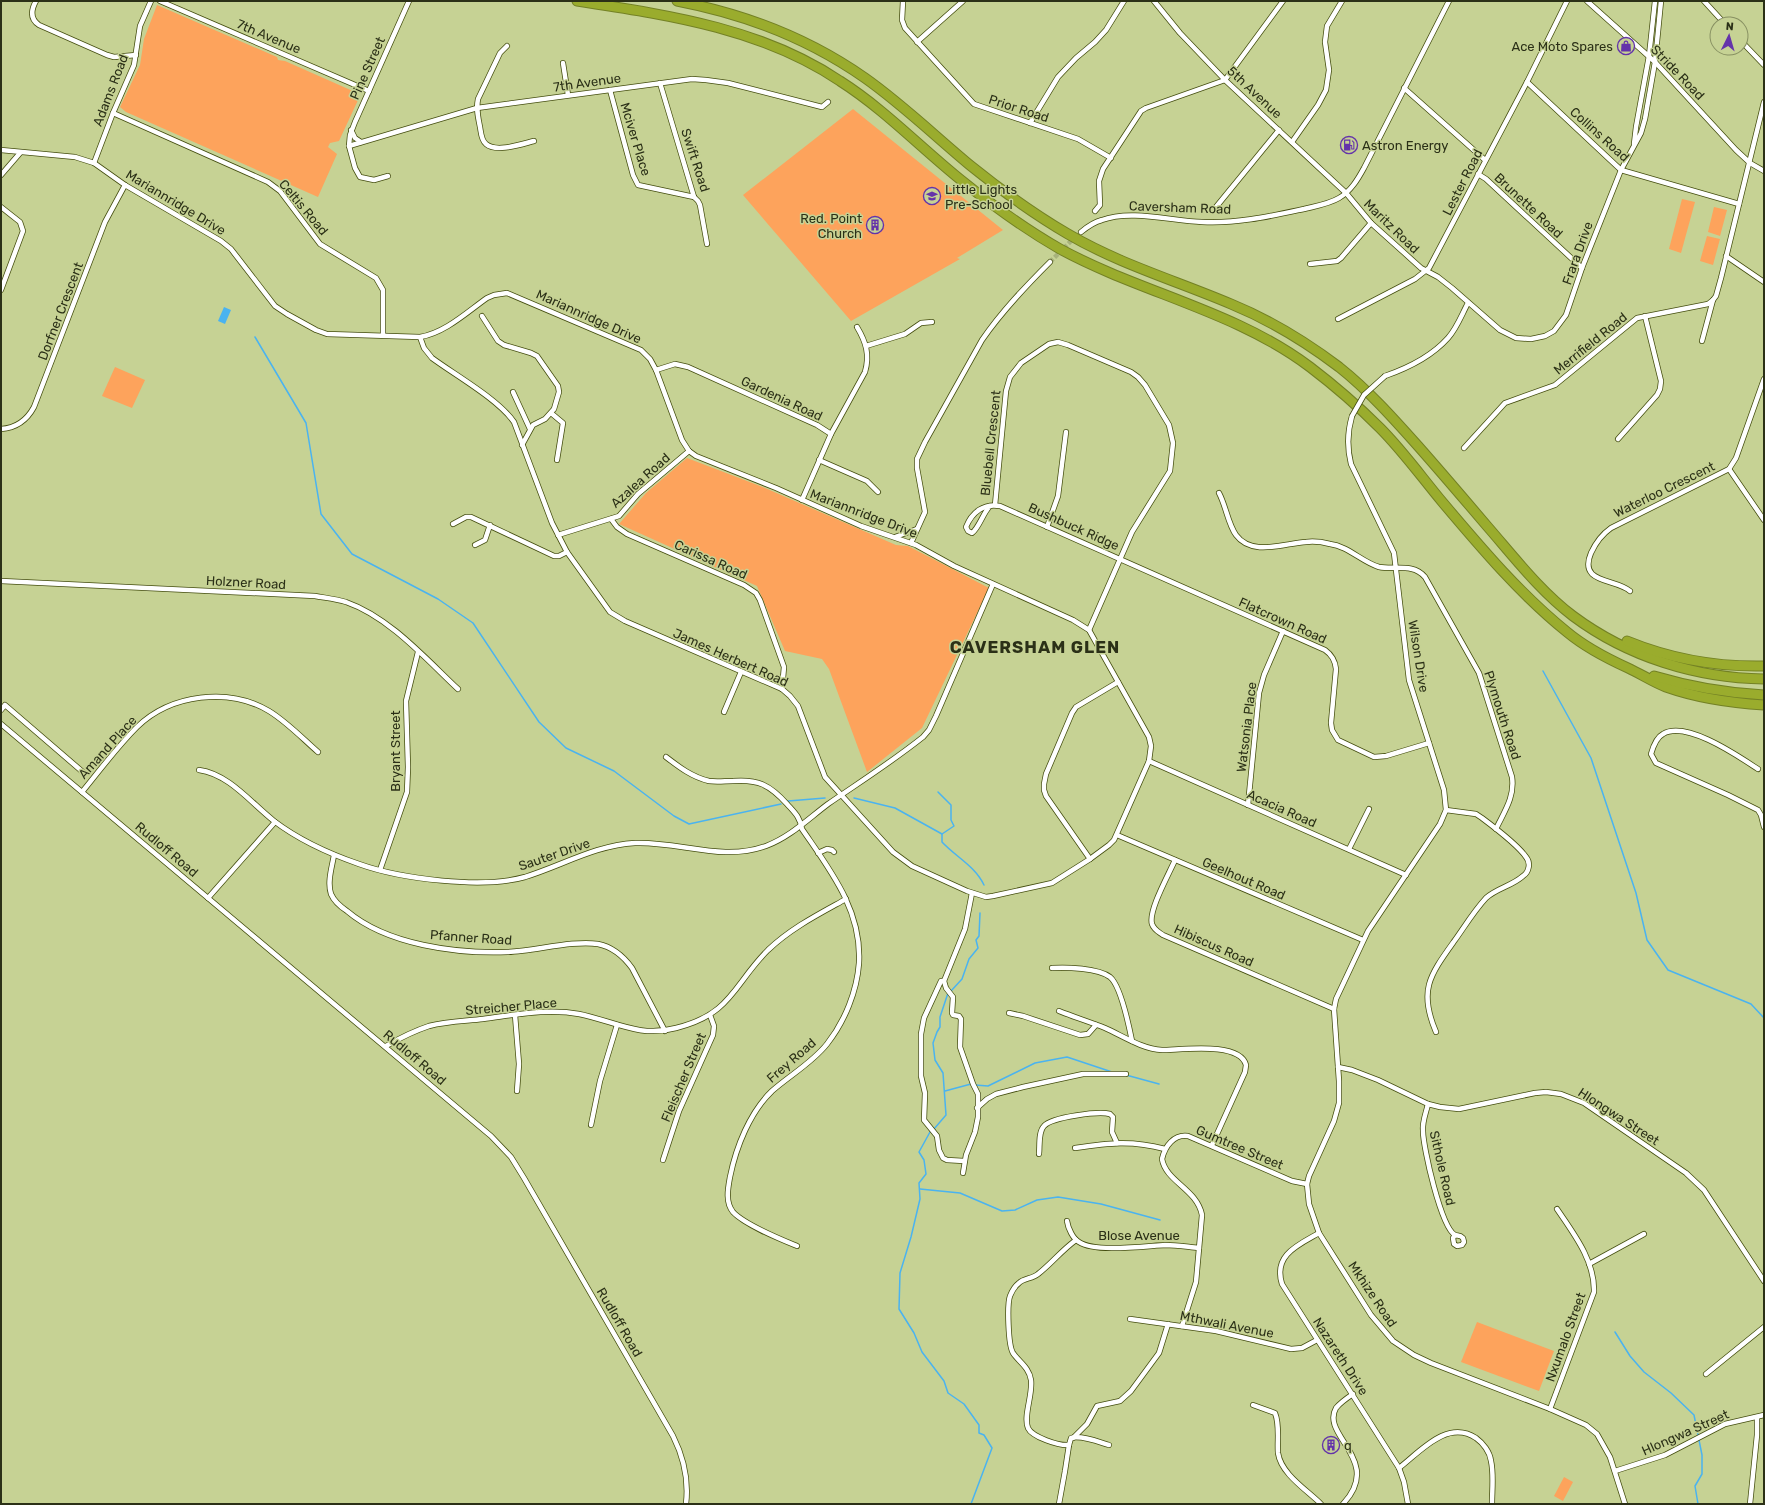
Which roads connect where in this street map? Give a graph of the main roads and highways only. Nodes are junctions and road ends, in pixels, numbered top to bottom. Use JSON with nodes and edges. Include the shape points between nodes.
{"nodes":[{"id":1,"x":577,"y":1,"type":"edge"},
{"id":2,"x":677,"y":1,"type":"edge"},
{"id":3,"x":1573,"y":616,"type":"junction"},
{"id":4,"x":1764,"y":666,"type":"edge"},
{"id":5,"x":1630,"y":669,"type":"junction"},
{"id":6,"x":1764,"y":679,"type":"edge"},
{"id":7,"x":1764,"y":695,"type":"edge"},
{"id":8,"x":1764,"y":705,"type":"edge"}],
"edges":[{"from":1,"to":5,"type":"highway","via":[[650,12],[716,26],[798,57],[856,91],[961,180],[1046,240],[1115,276],[1206,312],[1277,345],[1333,385],[1383,430],[1509,578],[1543,612],[1588,647]]},
{"from":2,"to":3,"type":"highway","via":[[719,10],[766,25],[828,54],[883,91],[1015,200],[1070,236],[1122,261],[1258,316],[1317,351],[1365,389],[1395,420],[1521,566]]},
{"from":3,"to":4,"type":"highway","via":[[1613,636],[1672,657],[1731,666]]},
{"from":3,"to":6,"type":"highway","via":[[1608,638],[1680,668],[1714,675]]},
{"from":5,"to":7,"type":"highway","via":[[1686,686]]},
{"from":5,"to":8,"type":"highway","via":[[1678,690]]}]}
